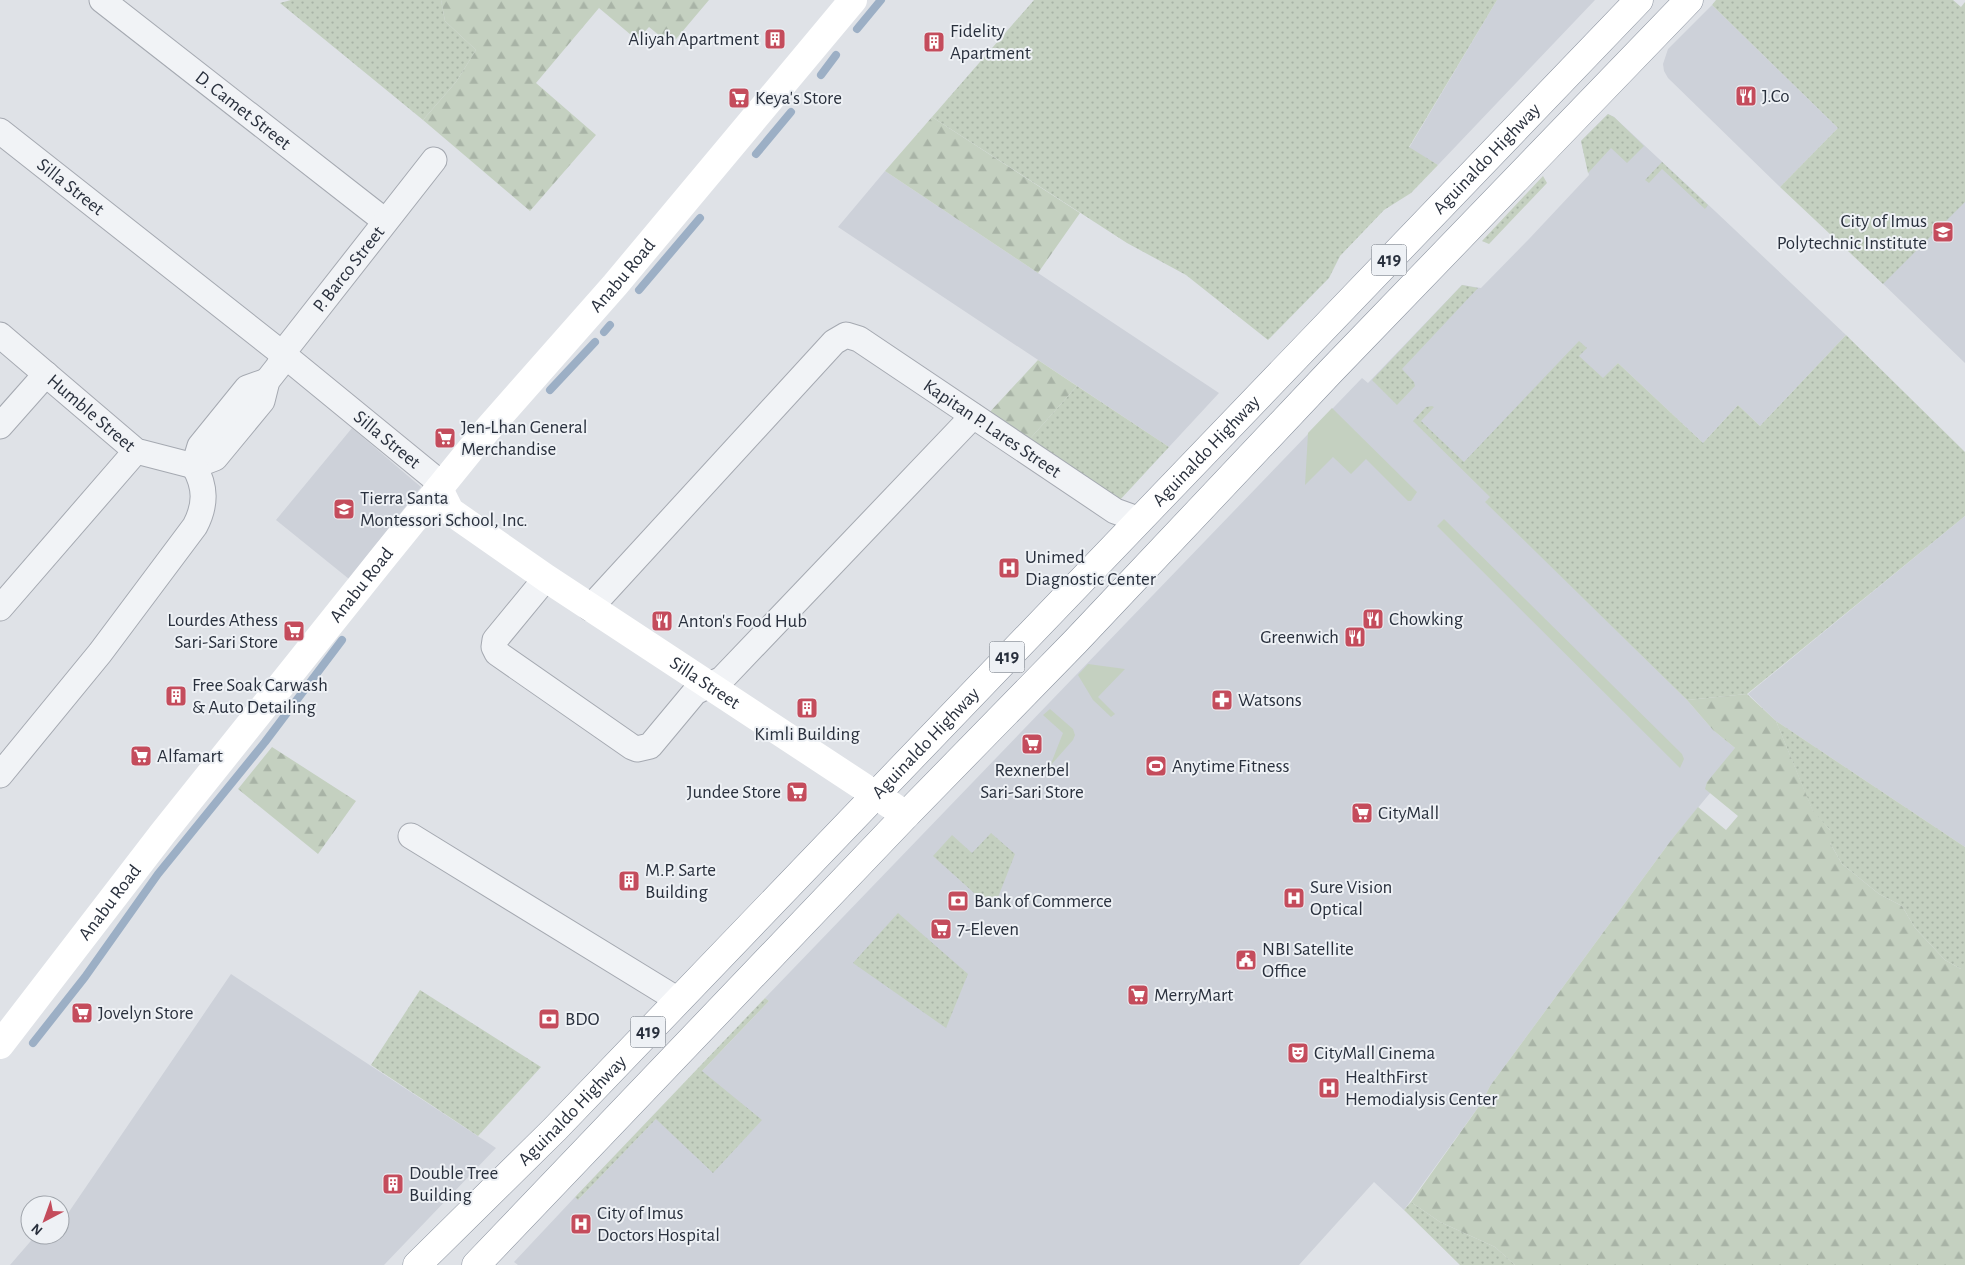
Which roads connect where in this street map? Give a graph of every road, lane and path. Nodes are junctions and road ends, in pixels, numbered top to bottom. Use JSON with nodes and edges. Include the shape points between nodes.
{"nodes":[{"id":1,"x":102,"y":0,"type":"edge"},
{"id":2,"x":853,"y":0,"type":"edge"},
{"id":3,"x":1639,"y":0,"type":"edge"},
{"id":4,"x":1689,"y":0,"type":"edge"},
{"id":5,"x":0,"y":131,"type":"edge"},
{"id":6,"x":434,"y":160,"type":"dead end"},
{"id":7,"x":384,"y":221,"type":"junction"},
{"id":8,"x":0,"y":336,"type":"edge"},
{"id":9,"x":284,"y":355,"type":"junction"},
{"id":10,"x":46,"y":374,"type":"junction"},
{"id":11,"x":973,"y":416,"type":"junction"},
{"id":12,"x":0,"y":426,"type":"edge"},
{"id":13,"x":136,"y":451,"type":"junction"},
{"id":14,"x":194,"y":466,"type":"junction"},
{"id":15,"x":439,"y":489,"type":"junction"},
{"id":16,"x":1140,"y":520,"type":"junction"},
{"id":17,"x":546,"y":578,"type":"junction"},
{"id":18,"x":0,"y":608,"type":"edge"},
{"id":19,"x":590,"y":608,"type":"junction"},
{"id":20,"x":708,"y":685,"type":"junction"},
{"id":21,"x":0,"y":775,"type":"edge"},
{"id":22,"x":875,"y":795,"type":"junction"},
{"id":23,"x":906,"y":815,"type":"junction"},
{"id":24,"x":411,"y":836,"type":"dead end"},
{"id":25,"x":678,"y":1000,"type":"junction"},
{"id":26,"x":0,"y":1045,"type":"edge"},
{"id":27,"x":417,"y":1265,"type":"edge"},
{"id":28,"x":476,"y":1265,"type":"edge"}],
"edges":[{"from":1,"to":7,"type":"street","name":"D. Camet Street"},
{"from":2,"to":15,"type":"main road","name":"Anabu Road","via":[[643,252]]},
{"from":3,"to":16,"type":"main road","name":"Aguinaldo Highway","number":"419"},
{"from":4,"to":23,"type":"main road","name":"Aguinaldo Highway","number":"419"},
{"from":5,"to":9,"type":"street","name":"Silla Street"},
{"from":6,"to":7,"type":"street","name":"P. Barco Street"},
{"from":7,"to":9,"type":"street","name":"P. Barco Street"},
{"from":8,"to":10,"type":"street","name":"Humble Street"},
{"from":9,"to":14,"type":"street","name":"P. Barco Street","via":[[267,381],[262,402],[215,458]]},
{"from":9,"to":15,"type":"street","name":"Silla Street","via":[[433,477]]},
{"from":10,"to":12,"type":"street"},
{"from":10,"to":13,"type":"street","name":"Humble Street"},
{"from":11,"to":16,"type":"street","name":"Kapitan P. Lares Street","via":[[1115,511]]},
{"from":11,"to":19,"type":"street","name":"Kapitan P. Lares Street","via":[[859,339],[846,335],[834,342]]},
{"from":11,"to":20,"type":"street","via":[[722,679]]},
{"from":13,"to":14,"type":"street","name":"Humble Street"},
{"from":13,"to":18,"type":"street"},
{"from":14,"to":21,"type":"street","via":[[204,496],[195,526],[100,653]]},
{"from":15,"to":17,"type":"main road","name":"Silla Street","via":[[450,512]]},
{"from":15,"to":26,"type":"main road","name":"Anabu Road","via":[[174,820]]},
{"from":16,"to":22,"type":"main road","name":"Aguinaldo Highway","number":"419"},
{"from":17,"to":19,"type":"main road","name":"Silla Street"},
{"from":17,"to":20,"type":"street","via":[[495,640],[497,653],[632,747],[643,749],[650,746],[695,692]]},
{"from":19,"to":20,"type":"main road","name":"Silla Street"},
{"from":20,"to":22,"type":"main road","name":"Silla Street"},
{"from":22,"to":23,"type":"main road","name":"Silla Street"},
{"from":22,"to":25,"type":"main road","name":"Aguinaldo Highway","number":"419"},
{"from":23,"to":28,"type":"main road","name":"Aguinaldo Highway","number":"419"},
{"from":24,"to":25,"type":"street"},
{"from":25,"to":27,"type":"main road","name":"Aguinaldo Highway","number":"419","via":[[555,1129]]}]}
